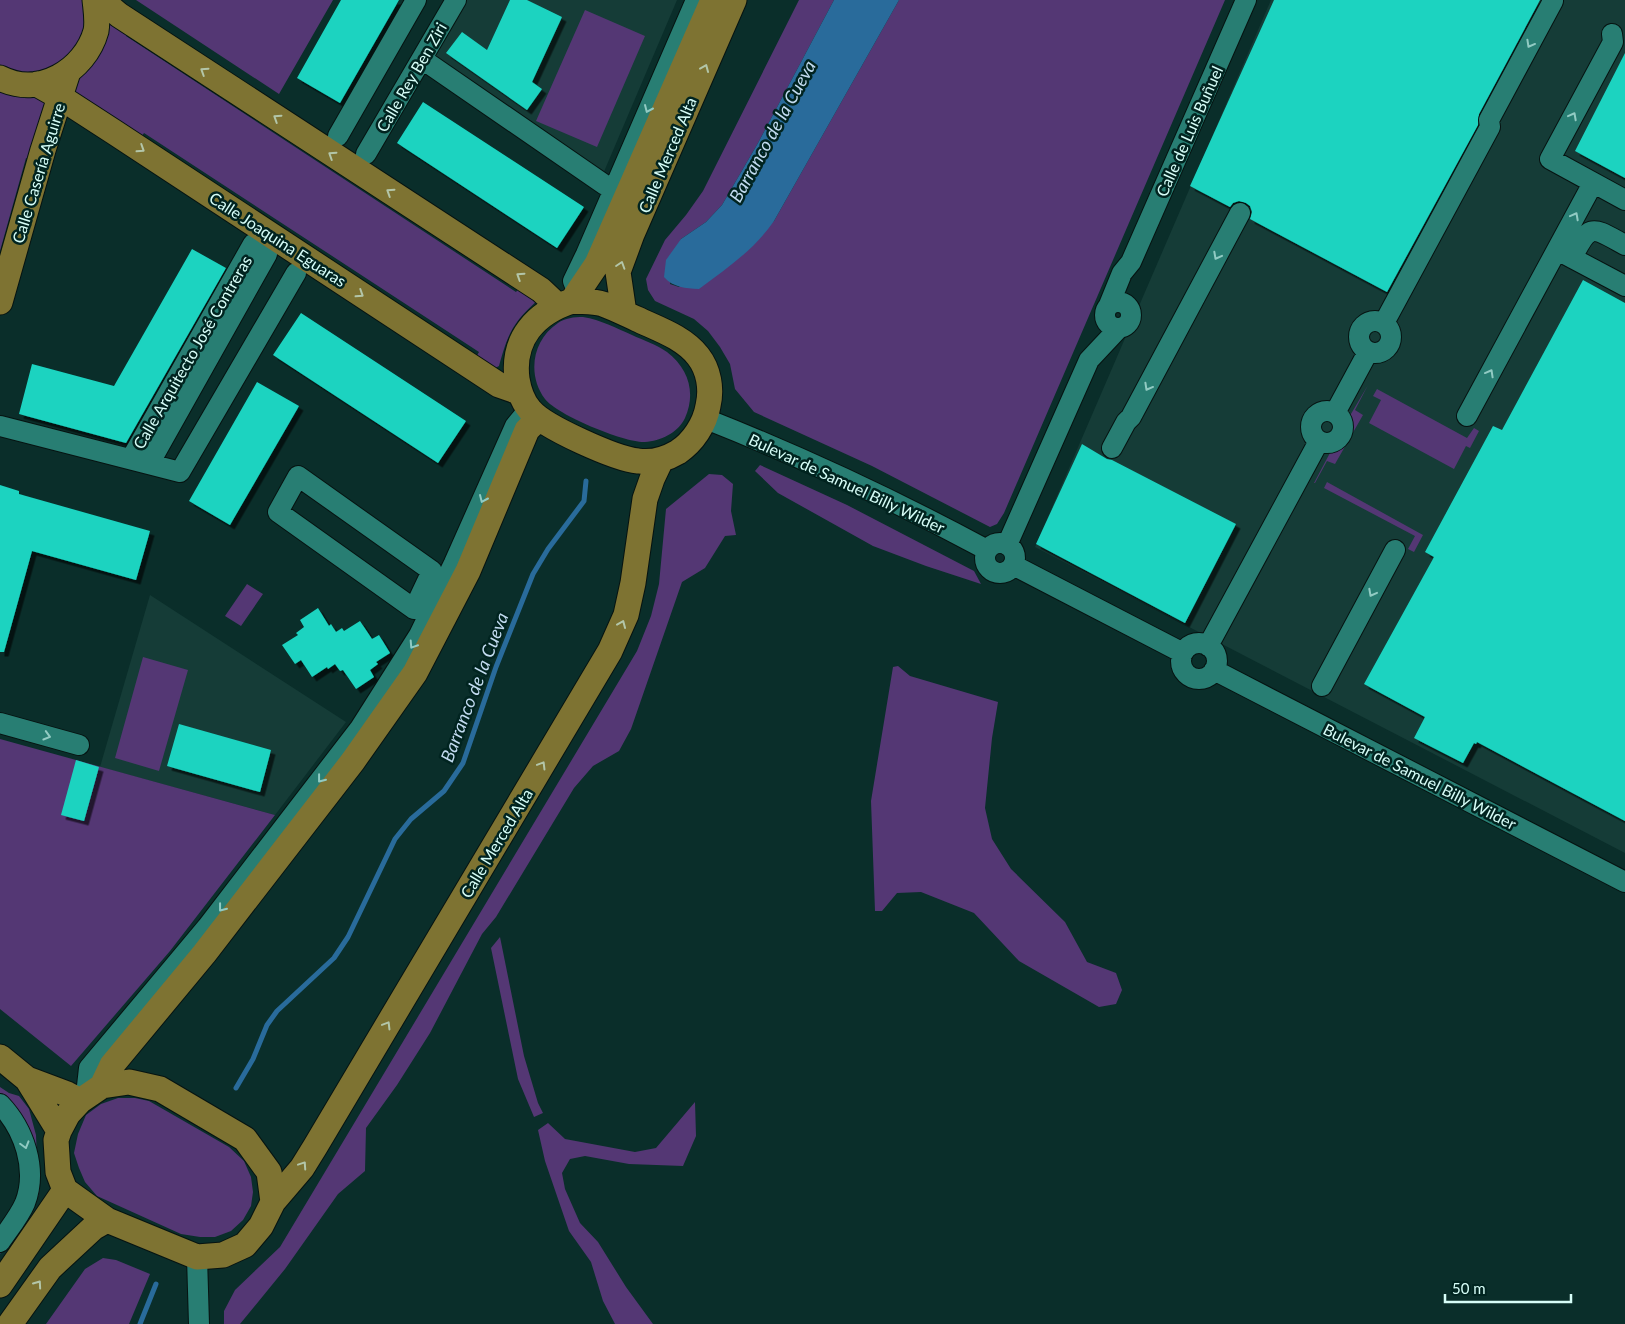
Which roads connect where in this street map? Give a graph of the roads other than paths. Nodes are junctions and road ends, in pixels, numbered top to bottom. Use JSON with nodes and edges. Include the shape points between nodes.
{"nodes":[{"id":1,"x":95,"y":0,"type":"edge"},
{"id":2,"x":100,"y":0,"type":"edge"},
{"id":3,"x":416,"y":0,"type":"edge"},
{"id":4,"x":456,"y":0,"type":"edge"},
{"id":5,"x":696,"y":0,"type":"edge"},
{"id":6,"x":713,"y":0,"type":"edge"},
{"id":7,"x":734,"y":0,"type":"edge"},
{"id":8,"x":1246,"y":0,"type":"edge"},
{"id":9,"x":1553,"y":1,"type":"edge"},
{"id":10,"x":1612,"y":34,"type":"dead end"},
{"id":11,"x":422,"y":59,"type":"junction"},
{"id":12,"x":68,"y":72,"type":"junction"},
{"id":13,"x":0,"y":78,"type":"edge"},
{"id":14,"x":37,"y":84,"type":"junction"},
{"id":15,"x":60,"y":97,"type":"junction"},
{"id":16,"x":100,"y":123,"type":"junction"},
{"id":17,"x":338,"y":136,"type":"dead end"},
{"id":18,"x":43,"y":150,"type":"junction"},
{"id":19,"x":366,"y":154,"type":"dead end"},
{"id":20,"x":1593,"y":183,"type":"junction"},
{"id":21,"x":605,"y":185,"type":"dead end"},
{"id":22,"x":1625,"y":200,"type":"edge"},
{"id":23,"x":1240,"y":213,"type":"dead end"},
{"id":24,"x":1625,"y":245,"type":"edge"},
{"id":25,"x":260,"y":249,"type":"dead end"},
{"id":26,"x":1572,"y":258,"type":"junction"},
{"id":27,"x":1131,"y":262,"type":"junction"},
{"id":28,"x":296,"y":273,"type":"dead end"},
{"id":29,"x":1625,"y":286,"type":"edge"},
{"id":30,"x":1625,"y":297,"type":"edge"},
{"id":31,"x":570,"y":300,"type":"junction"},
{"id":32,"x":0,"y":302,"type":"edge"},
{"id":33,"x":624,"y":313,"type":"junction"},
{"id":34,"x":1111,"y":316,"type":"junction"},
{"id":35,"x":529,"y":407,"type":"junction"},
{"id":36,"x":1467,"y":416,"type":"dead end"},
{"id":37,"x":706,"y":419,"type":"junction"},
{"id":38,"x":0,"y":426,"type":"edge"},
{"id":39,"x":1112,"y":448,"type":"dead end"},
{"id":40,"x":661,"y":460,"type":"junction"},
{"id":41,"x":140,"y":462,"type":"junction"},
{"id":42,"x":1007,"y":545,"type":"junction"},
{"id":43,"x":987,"y":550,"type":"junction"},
{"id":44,"x":1395,"y":550,"type":"dead end"},
{"id":45,"x":1014,"y":565,"type":"junction"},
{"id":46,"x":432,"y":571,"type":"joint"},
{"id":47,"x":1208,"y":646,"type":"junction"},
{"id":48,"x":1182,"y":653,"type":"junction"},
{"id":49,"x":1214,"y":670,"type":"junction"},
{"id":50,"x":1322,"y":686,"type":"dead end"},
{"id":51,"x":8,"y":725,"type":"edge"},
{"id":52,"x":79,"y":745,"type":"dead end"},
{"id":53,"x":1625,"y":882,"type":"edge"},
{"id":54,"x":0,"y":1057,"type":"edge"},
{"id":55,"x":27,"y":1079,"type":"junction"},
{"id":56,"x":90,"y":1094,"type":"junction"},
{"id":57,"x":0,"y":1104,"type":"edge"},
{"id":58,"x":59,"y":1131,"type":"junction"},
{"id":59,"x":65,"y":1190,"type":"junction"},
{"id":60,"x":273,"y":1202,"type":"junction"},
{"id":61,"x":107,"y":1220,"type":"junction"},
{"id":62,"x":0,"y":1242,"type":"edge"},
{"id":63,"x":197,"y":1257,"type":"junction"},
{"id":64,"x":0,"y":1285,"type":"edge"},
{"id":65,"x":10,"y":1324,"type":"edge"},
{"id":66,"x":199,"y":1324,"type":"edge"}],
"edges":[{"from":1,"to":12,"type":"main road","via":[[96,30],[79,63]]},
{"from":31,"to":2,"type":"main road","one_way":true,"via":[[541,290],[150,36]]},
{"from":3,"to":17,"type":"street","name":"Calle Rey Ben Ziri"},
{"from":4,"to":11,"type":"street","name":"Calle Rey Ben Ziri"},
{"from":5,"to":31,"type":"street","one_way":true,"via":[[573,281]]},
{"from":6,"to":31,"type":"main road","name":"Calle Merced Alta","via":[[601,256]]},
{"from":33,"to":7,"type":"main road","name":"Calle Merced Alta","one_way":true,"via":[[618,272]]},
{"from":8,"to":27,"type":"street","name":"Calle de Luis Buñuel"},
{"from":9,"to":47,"type":"street","one_way":true,"via":[[1489,120],[1490,127],[1384,323],[1390,330],[1388,346],[1380,353],[1368,352],[1336,413],[1343,424],[1341,434],[1329,443],[1319,441]]},
{"from":20,"to":10,"type":"street","one_way":true,"via":[[1550,159],[1613,42]]},
{"from":11,"to":19,"type":"street","name":"Calle Rey Ben Ziri"},
{"from":11,"to":21,"type":"street"},
{"from":12,"to":14,"type":"main road"},
{"from":12,"to":15,"type":"main road","name":"Calle Casería Aguirre"},
{"from":13,"to":14,"type":"main road","via":[[19,84]]},
{"from":14,"to":15,"type":"main road","name":"Calle Joaquina Eguaras"},
{"from":15,"to":16,"type":"main road","name":"Calle Joaquina Eguaras"},
{"from":15,"to":18,"type":"main road","name":"Calle Casería Aguirre"},
{"from":16,"to":18,"type":"main road","via":[[76,125],[65,130]]},
{"from":16,"to":35,"type":"main road","name":"Calle Joaquina Eguaras","one_way":true},
{"from":18,"to":32,"type":"main road","name":"Calle Casería Aguirre"},
{"from":20,"to":22,"type":"street"},
{"from":26,"to":20,"type":"street","one_way":true},
{"from":23,"to":39,"type":"street","one_way":true,"via":[[1165,357]]},
{"from":24,"to":26,"type":"street","via":[[1600,230],[1593,230],[1582,237]]},
{"from":25,"to":41,"type":"street","name":"Calle Arquitecto José Contreras"},
{"from":26,"to":29,"type":"street"},
{"from":26,"to":30,"type":"street","via":[[1589,277]]},
{"from":36,"to":26,"type":"street","one_way":true},
{"from":27,"to":34,"type":"street","name":"Calle de Luis Buñuel","via":[[1122,273]]},
{"from":27,"to":34,"type":"street","name":"Calle de Luis Buñuel","via":[[1130,322],[1127,325]]},
{"from":28,"to":41,"type":"street","name":"Calle Arquitecto José Contreras","via":[[180,472]]},
{"from":31,"to":33,"type":"main road","via":[[601,303]]},
{"from":31,"to":35,"type":"main road","via":[[543,315],[519,346],[516,366]]},
{"from":33,"to":37,"type":"main road","via":[[676,337],[698,356],[708,375],[710,395]]},
{"from":34,"to":42,"type":"street","name":"Calle de Luis Buñuel","via":[[1090,348],[1089,360]]},
{"from":35,"to":40,"type":"main road","via":[[555,428],[618,456],[639,461]]},
{"from":35,"to":56,"type":"main road","one_way":true,"via":[[527,430],[468,571],[415,674],[353,761],[216,939]]},
{"from":37,"to":40,"type":"main road","via":[[678,452]]},
{"from":37,"to":43,"type":"street","name":"Bulevar de Samuel Billy Wilder","via":[[869,490]]},
{"from":38,"to":41,"type":"street","name":"Calle Arquitecto José Contreras"},
{"from":60,"to":40,"type":"main road","name":"Calle Merced Alta","one_way":true,"via":[[315,1147],[610,651],[626,615],[634,583],[645,499]]},
{"from":42,"to":43,"type":"street","via":[[997,544]]},
{"from":42,"to":45,"type":"street","via":[[1015,555]]},
{"from":43,"to":45,"type":"street","via":[[986,565],[992,572],[1007,572]]},
{"from":44,"to":50,"type":"street","one_way":true},
{"from":45,"to":48,"type":"street"},
{"from":46,"to":46,"type":"street","via":[[414,608],[278,512],[298,476]]},
{"from":47,"to":48,"type":"street","via":[[1196,643]]},
{"from":47,"to":49,"type":"street","via":[[1215,653]]},
{"from":48,"to":49,"type":"street","via":[[1181,665],[1188,675],[1205,678]]},
{"from":49,"to":53,"type":"street","name":"Bulevar de Samuel Billy Wilder"},
{"from":51,"to":52,"type":"street","one_way":true},
{"from":54,"to":55,"type":"main road"},
{"from":55,"to":56,"type":"main road","via":[[67,1094]]},
{"from":55,"to":58,"type":"main road"},
{"from":56,"to":58,"type":"main road","via":[[68,1114]]},
{"from":56,"to":60,"type":"main road","via":[[129,1082],[160,1088],[245,1139],[268,1172]]},
{"from":57,"to":62,"type":"street","one_way":true,"via":[[16,1124],[24,1142],[30,1174],[24,1205]]},
{"from":58,"to":59,"type":"main road","via":[[56,1140],[58,1172]]},
{"from":59,"to":61,"type":"main road"},
{"from":59,"to":64,"type":"main road"},
{"from":60,"to":63,"type":"main road","name":"Calle Merced Alta","via":[[261,1226],[245,1245],[223,1255]]},
{"from":61,"to":63,"type":"main road"},
{"from":65,"to":61,"type":"main road","one_way":true,"via":[[50,1268],[93,1228]]},
{"from":63,"to":66,"type":"street"}]}
